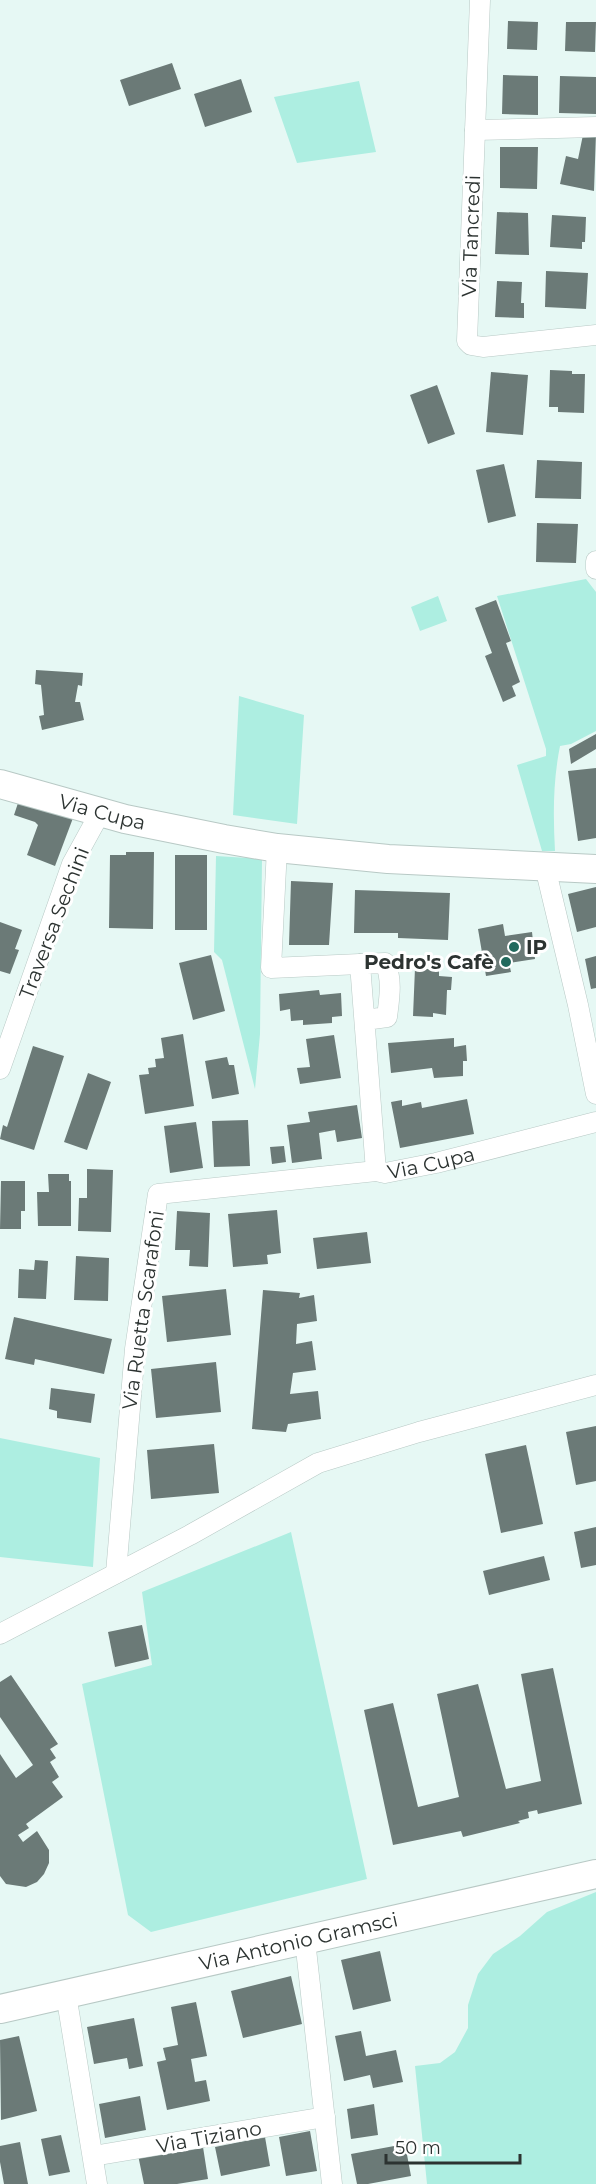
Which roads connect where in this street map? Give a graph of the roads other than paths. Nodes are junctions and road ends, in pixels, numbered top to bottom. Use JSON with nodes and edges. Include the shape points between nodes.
{"nodes":[{"id":1,"x":480,"y":0,"type":"edge"},
{"id":2,"x":596,"y":127,"type":"edge"},
{"id":3,"x":475,"y":130,"type":"junction"},
{"id":4,"x":596,"y":335,"type":"edge"},
{"id":5,"x":596,"y":561,"type":"edge"},
{"id":6,"x":596,"y":568,"type":"edge"},
{"id":7,"x":0,"y":784,"type":"edge"},
{"id":8,"x":100,"y":813,"type":"junction"},
{"id":9,"x":276,"y":848,"type":"junction"},
{"id":10,"x":544,"y":867,"type":"junction"},
{"id":11,"x":596,"y":869,"type":"edge"},
{"id":12,"x":360,"y":964,"type":"junction"},
{"id":13,"x":365,"y":1020,"type":"junction"},
{"id":14,"x":0,"y":1069,"type":"edge"},
{"id":15,"x":596,"y":1094,"type":"edge"},
{"id":16,"x":596,"y":1122,"type":"edge"},
{"id":17,"x":376,"y":1171,"type":"junction"},
{"id":18,"x":596,"y":1385,"type":"edge"},
{"id":19,"x":116,"y":1573,"type":"junction"},
{"id":20,"x":0,"y":1634,"type":"edge"},
{"id":21,"x":596,"y":1874,"type":"edge"},
{"id":22,"x":305,"y":1940,"type":"junction"},
{"id":23,"x":66,"y":1995,"type":"junction"},
{"id":24,"x":0,"y":2008,"type":"edge"},
{"id":25,"x":325,"y":2117,"type":"junction"},
{"id":26,"x":93,"y":2156,"type":"junction"},
{"id":27,"x":97,"y":2184,"type":"edge"},
{"id":28,"x":332,"y":2184,"type":"edge"}],
"edges":[{"from":1,"to":3,"type":"street","name":"Via Tancredi"},
{"from":2,"to":3,"type":"street"},
{"from":3,"to":4,"type":"street","name":"Via Tancredi","via":[[467,340],[483,347]]},
{"from":5,"to":6,"type":"street"},
{"from":7,"to":8,"type":"street","name":"Via Cupa"},
{"from":8,"to":9,"type":"street","name":"Via Cupa"},
{"from":8,"to":14,"type":"street","name":"Traversa Sechini","via":[[72,864]]},
{"from":9,"to":10,"type":"street","name":"Via Cupa","via":[[388,859]]},
{"from":9,"to":12,"type":"street","via":[[271,968]]},
{"from":10,"to":11,"type":"street","name":"Via Cupa"},
{"from":10,"to":15,"type":"street"},
{"from":12,"to":13,"type":"street","name":"Via Cupa"},
{"from":12,"to":13,"type":"street","via":[[385,963],[388,969],[387,1017]]},
{"from":13,"to":17,"type":"street","name":"Via Cupa"},
{"from":16,"to":17,"type":"street","name":"Via Cupa","via":[[436,1164],[385,1173]]},
{"from":17,"to":19,"type":"street","name":"Via Ruetta Scarafoni","via":[[158,1194],[135,1349]]},
{"from":18,"to":19,"type":"street","via":[[318,1463]]},
{"from":19,"to":20,"type":"street"},
{"from":21,"to":22,"type":"street","name":"Via Antonio Gramsci"},
{"from":22,"to":23,"type":"street","name":"Via Antonio Gramsci"},
{"from":22,"to":25,"type":"street"},
{"from":23,"to":24,"type":"street","name":"Via Antonio Gramsci"},
{"from":23,"to":26,"type":"street"},
{"from":25,"to":26,"type":"street","name":"Via Tiziano"},
{"from":25,"to":28,"type":"street"},
{"from":26,"to":27,"type":"street"}]}
